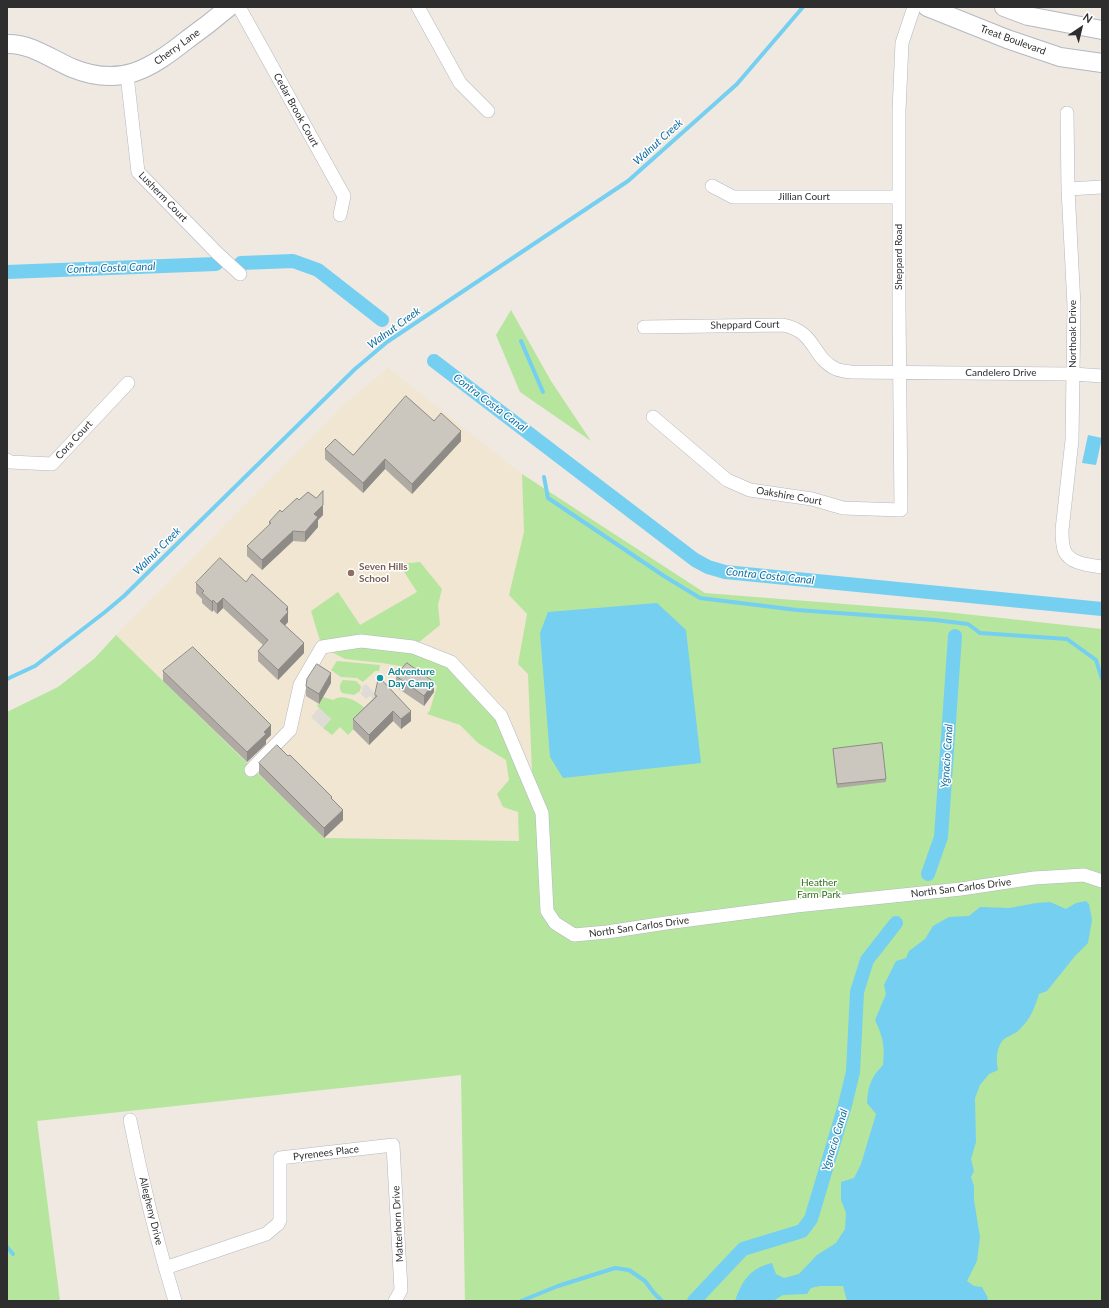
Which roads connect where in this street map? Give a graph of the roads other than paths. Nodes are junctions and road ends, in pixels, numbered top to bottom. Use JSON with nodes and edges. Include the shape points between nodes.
{"nodes":[{"id":1,"x":229,"y":7,"type":"edge"},
{"id":2,"x":239,"y":7,"type":"edge"},
{"id":3,"x":418,"y":7,"type":"edge"},
{"id":4,"x":914,"y":7,"type":"edge"},
{"id":5,"x":927,"y":7,"type":"edge"},
{"id":6,"x":1004,"y":7,"type":"edge"},
{"id":7,"x":1102,"y":30,"type":"edge"},
{"id":8,"x":7,"y":44,"type":"edge"},
{"id":9,"x":1102,"y":63,"type":"edge"},
{"id":10,"x":127,"y":75,"type":"junction"},
{"id":11,"x":488,"y":111,"type":"dead end"},
{"id":12,"x":1067,"y":113,"type":"dead end"},
{"id":13,"x":712,"y":186,"type":"dead end"},
{"id":14,"x":1102,"y":187,"type":"edge"},
{"id":15,"x":1068,"y":189,"type":"junction"},
{"id":16,"x":899,"y":197,"type":"junction"},
{"id":17,"x":340,"y":215,"type":"dead end"},
{"id":18,"x":240,"y":274,"type":"dead end"},
{"id":19,"x":644,"y":327,"type":"dead end"},
{"id":20,"x":899,"y":372,"type":"junction"},
{"id":21,"x":1073,"y":374,"type":"junction"},
{"id":22,"x":1102,"y":376,"type":"edge"},
{"id":23,"x":128,"y":382,"type":"dead end"},
{"id":24,"x":653,"y":417,"type":"dead end"},
{"id":25,"x":7,"y":460,"type":"edge"},
{"id":26,"x":901,"y":510,"type":"joint"},
{"id":27,"x":1102,"y":567,"type":"edge"},
{"id":28,"x":251,"y":770,"type":"dead end"},
{"id":29,"x":1102,"y":881,"type":"edge"},
{"id":30,"x":130,"y":1120,"type":"dead end"},
{"id":31,"x":393,"y":1145,"type":"joint"},
{"id":32,"x":164,"y":1264,"type":"junction"},
{"id":33,"x":175,"y":1301,"type":"edge"},
{"id":34,"x":395,"y":1301,"type":"edge"}],
"edges":[{"from":1,"to":10,"type":"main road","name":"Cherry Lane","via":[[164,59]]},
{"from":2,"to":17,"type":"street","name":"Cedar Brook Court","via":[[344,196]]},
{"from":3,"to":11,"type":"street","via":[[460,83]]},
{"from":4,"to":16,"type":"street","name":"Sheppard Road","via":[[902,43]]},
{"from":5,"to":9,"type":"main road","name":"Treat Boulevard","via":[[1006,39],[1060,57]]},
{"from":6,"to":7,"type":"main road","via":[[1028,16]]},
{"from":8,"to":10,"type":"main road","name":"Cherry Lane","via":[[22,45],[85,72],[108,77]]},
{"from":10,"to":18,"type":"street","name":"Lusherm Court","via":[[138,172]]},
{"from":12,"to":15,"type":"street","name":"Northoak Drive"},
{"from":13,"to":16,"type":"street","name":"Jillian Court","via":[[733,197]]},
{"from":14,"to":15,"type":"street"},
{"from":15,"to":21,"type":"street","name":"Northoak Drive","via":[[1074,306]]},
{"from":16,"to":20,"type":"street","name":"Sheppard Road"},
{"from":19,"to":20,"type":"street","name":"Sheppard Court","via":[[783,325],[794,327],[807,336],[821,357],[837,370]]},
{"from":20,"to":21,"type":"street","name":"Candelero Drive"},
{"from":20,"to":26,"type":"street","name":"Sheppard Road"},
{"from":21,"to":22,"type":"street","name":"Candelero Drive"},
{"from":21,"to":27,"type":"street","name":"Northoak Drive","via":[[1072,440],[1062,530],[1063,545],[1073,560]]},
{"from":23,"to":25,"type":"street","name":"Cora Court","via":[[52,464]]},
{"from":24,"to":26,"type":"street","name":"Oakshire Court","via":[[728,480],[750,490],[812,499],[844,508]]},
{"from":28,"to":29,"type":"street","name":"North San Carlos Drive","via":[[290,730],[300,685],[322,647],[361,640],[413,648],[450,662],[501,716],[542,814],[547,912],[555,923],[574,935],[1034,878],[1084,875]]},
{"from":30,"to":32,"type":"street","name":"Allegheny Drive"},
{"from":31,"to":32,"type":"street","name":"Pyrenees Place","via":[[280,1158],[278,1224],[266,1234]]},
{"from":31,"to":34,"type":"street","name":"Matterhorn Drive","via":[[401,1290]]},
{"from":32,"to":33,"type":"street","name":"Allegheny Drive"}]}
